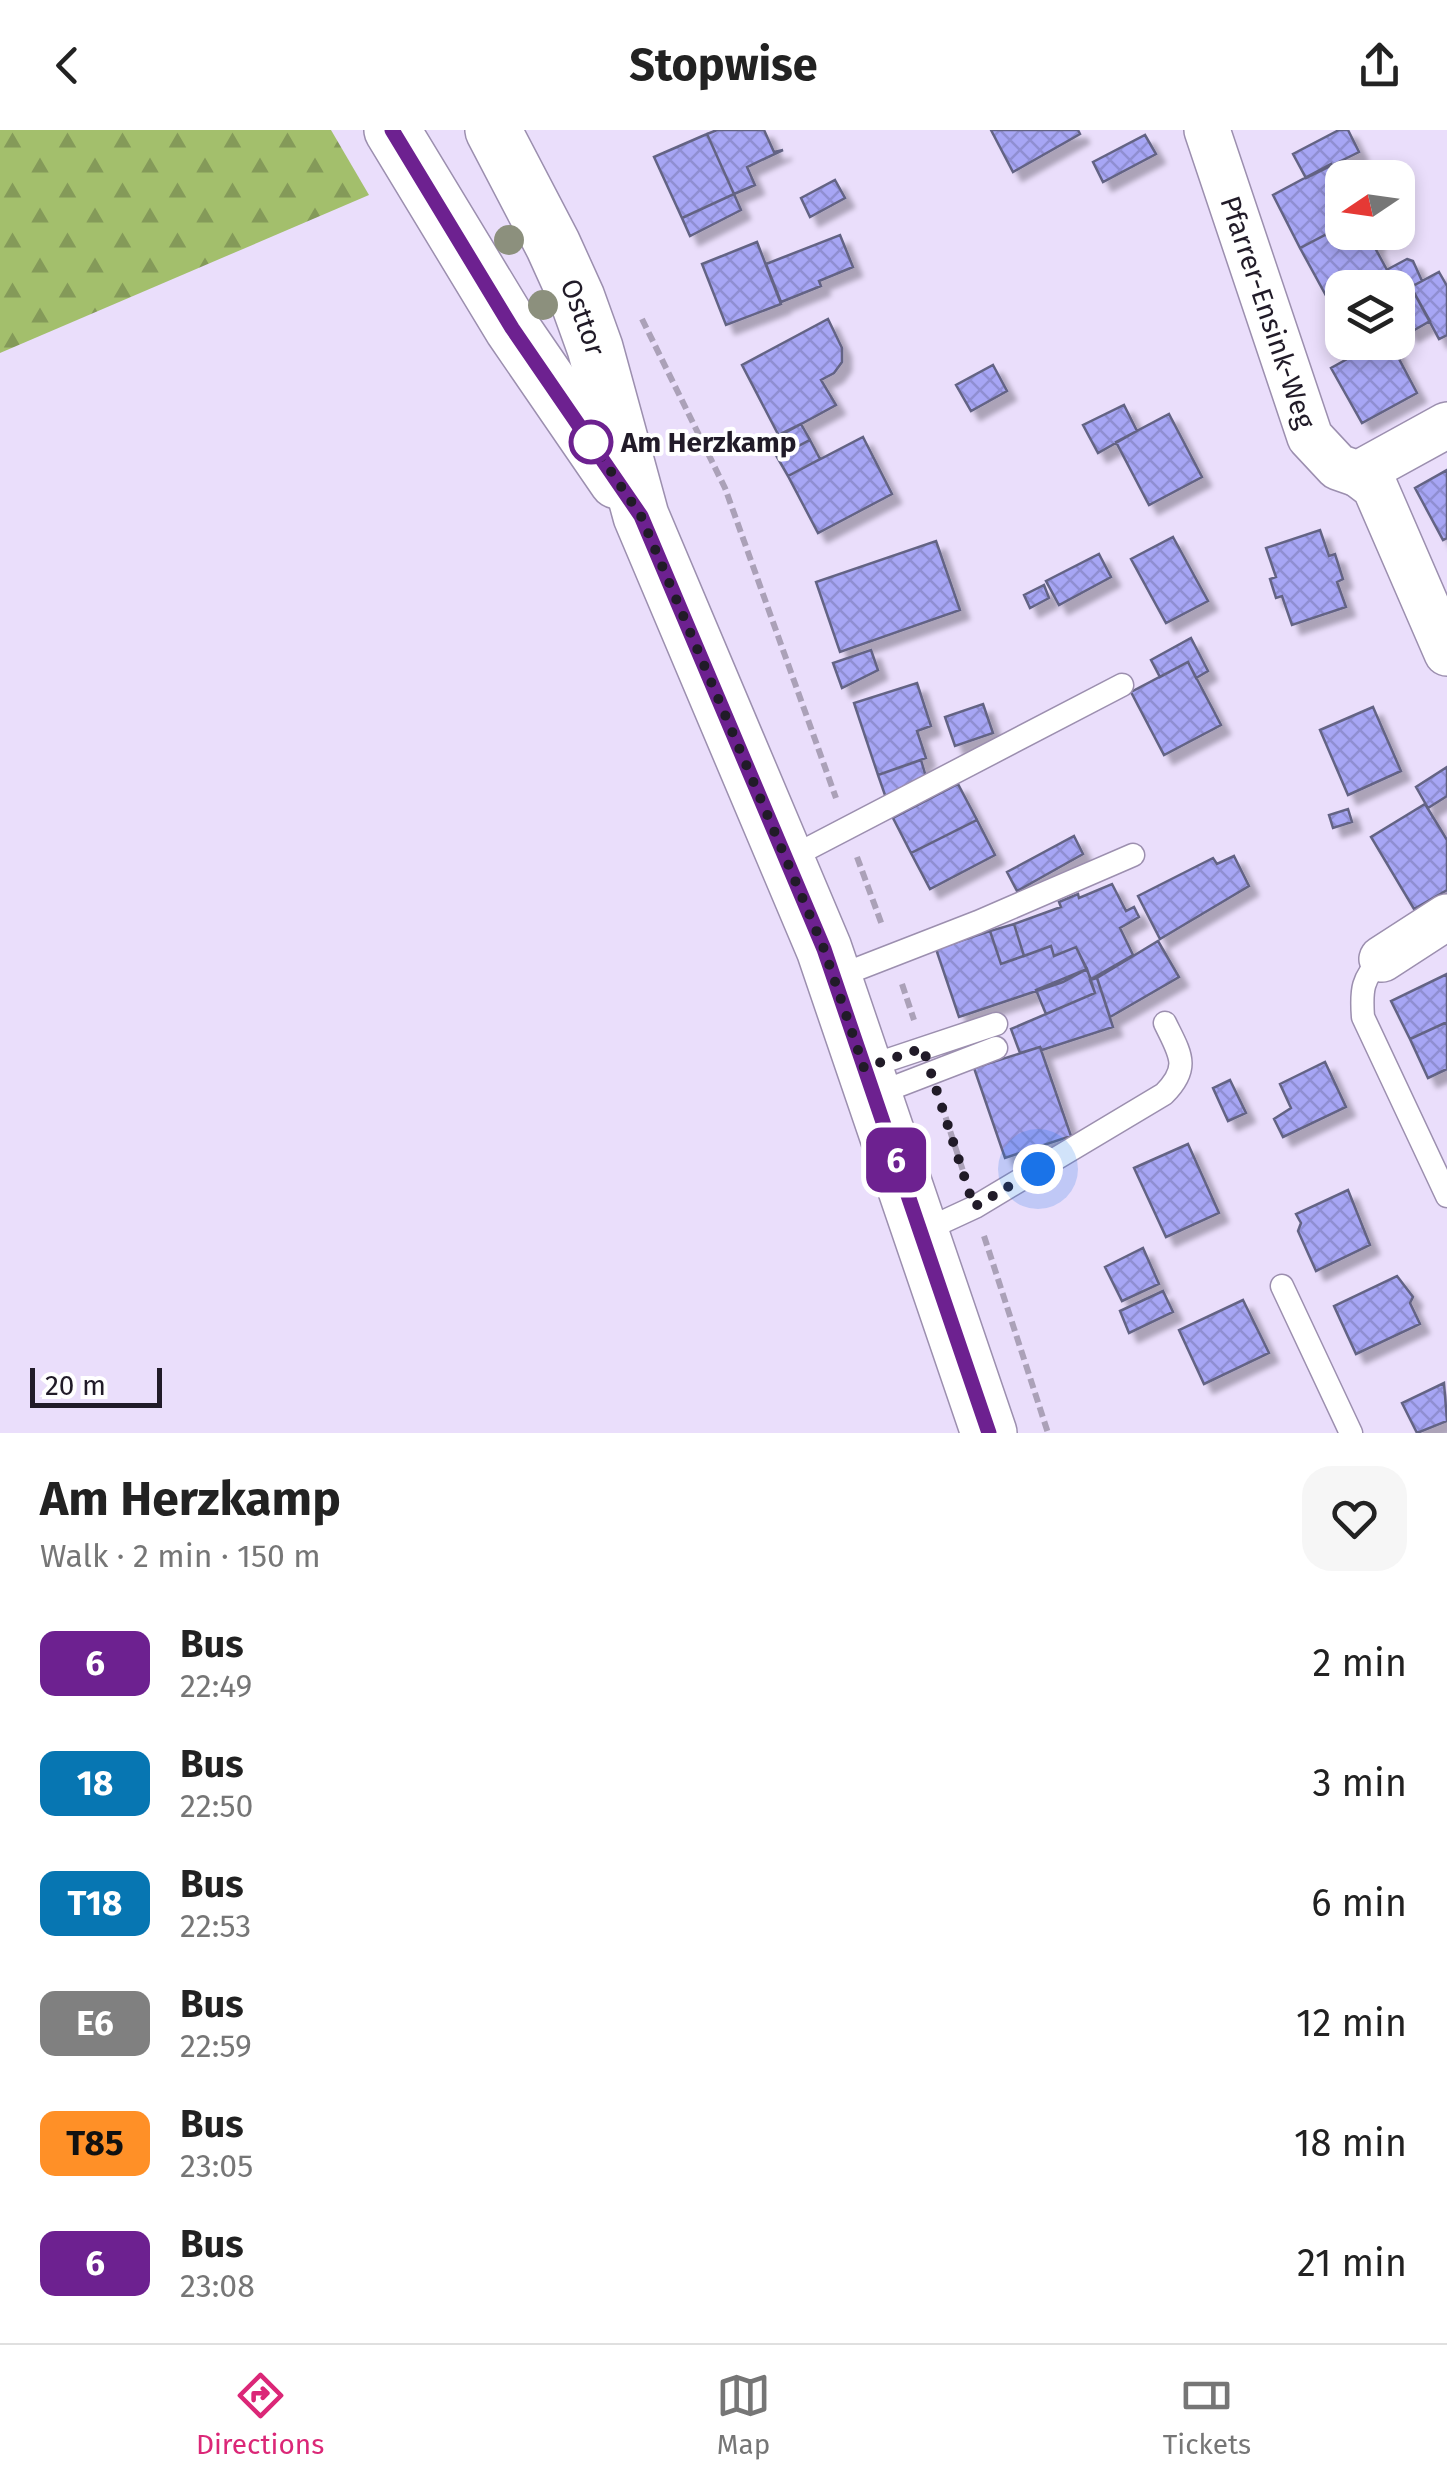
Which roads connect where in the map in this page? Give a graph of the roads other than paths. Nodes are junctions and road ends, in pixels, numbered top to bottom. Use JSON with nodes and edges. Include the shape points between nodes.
{"nodes":[{"id":1,"x":493,"y":130,"type":"edge"},
{"id":2,"x":1207,"y":130,"type":"edge"},
{"id":3,"x":408,"y":135,"type":"edge"},
{"id":4,"x":1447,"y":425,"type":"edge"},
{"id":5,"x":1358,"y":474,"type":"junction"},
{"id":6,"x":641,"y":516,"type":"junction"},
{"id":7,"x":1447,"y":652,"type":"edge"},
{"id":8,"x":1122,"y":685,"type":"dead end"},
{"id":9,"x":1133,"y":856,"type":"dead end"},
{"id":10,"x":786,"y":860,"type":"junction"},
{"id":11,"x":1447,"y":918,"type":"edge"},
{"id":12,"x":1382,"y":959,"type":"joint"},
{"id":13,"x":834,"y":978,"type":"junction"},
{"id":14,"x":996,"y":1024,"type":"dead end"},
{"id":15,"x":1165,"y":1024,"type":"dead end"},
{"id":16,"x":996,"y":1048,"type":"dead end"},
{"id":17,"x":869,"y":1082,"type":"junction"},
{"id":18,"x":1447,"y":1196,"type":"edge"},
{"id":19,"x":920,"y":1232,"type":"junction"},
{"id":20,"x":1282,"y":1286,"type":"dead end"},
{"id":21,"x":989,"y":1433,"type":"edge"},
{"id":22,"x":1351,"y":1433,"type":"edge"}],
"edges":[{"from":1,"to":6,"type":"main road","name":"Osttor","via":[[577,298]]},
{"from":2,"to":5,"type":"street","name":"Pfarrer-Ensink-Weg","via":[[1310,437],[1338,467]]},
{"from":3,"to":6,"type":"main road","name":"Osttor","via":[[512,328]]},
{"from":4,"to":5,"type":"street"},
{"from":5,"to":7,"type":"street","name":"Pfarrer-Ensink-Weg","via":[[1375,487]]},
{"from":6,"to":10,"type":"main road","name":"Osttor"},
{"from":8,"to":10,"type":"lane"},
{"from":9,"to":13,"type":"lane"},
{"from":10,"to":13,"type":"main road","name":"Osttor"},
{"from":11,"to":12,"type":"street"},
{"from":12,"to":18,"type":"lane","via":[[1361,990],[1363,1017]]},
{"from":13,"to":17,"type":"main road","name":"Osttor"},
{"from":14,"to":17,"type":"lane","via":[[923,1048]]},
{"from":15,"to":19,"type":"lane","via":[[1182,1058],[1179,1079],[1164,1094]]},
{"from":16,"to":17,"type":"lane","via":[[931,1073]]},
{"from":17,"to":19,"type":"main road","name":"Osttor"},
{"from":19,"to":21,"type":"main road","name":"Osttor"},
{"from":20,"to":22,"type":"lane"}]}
